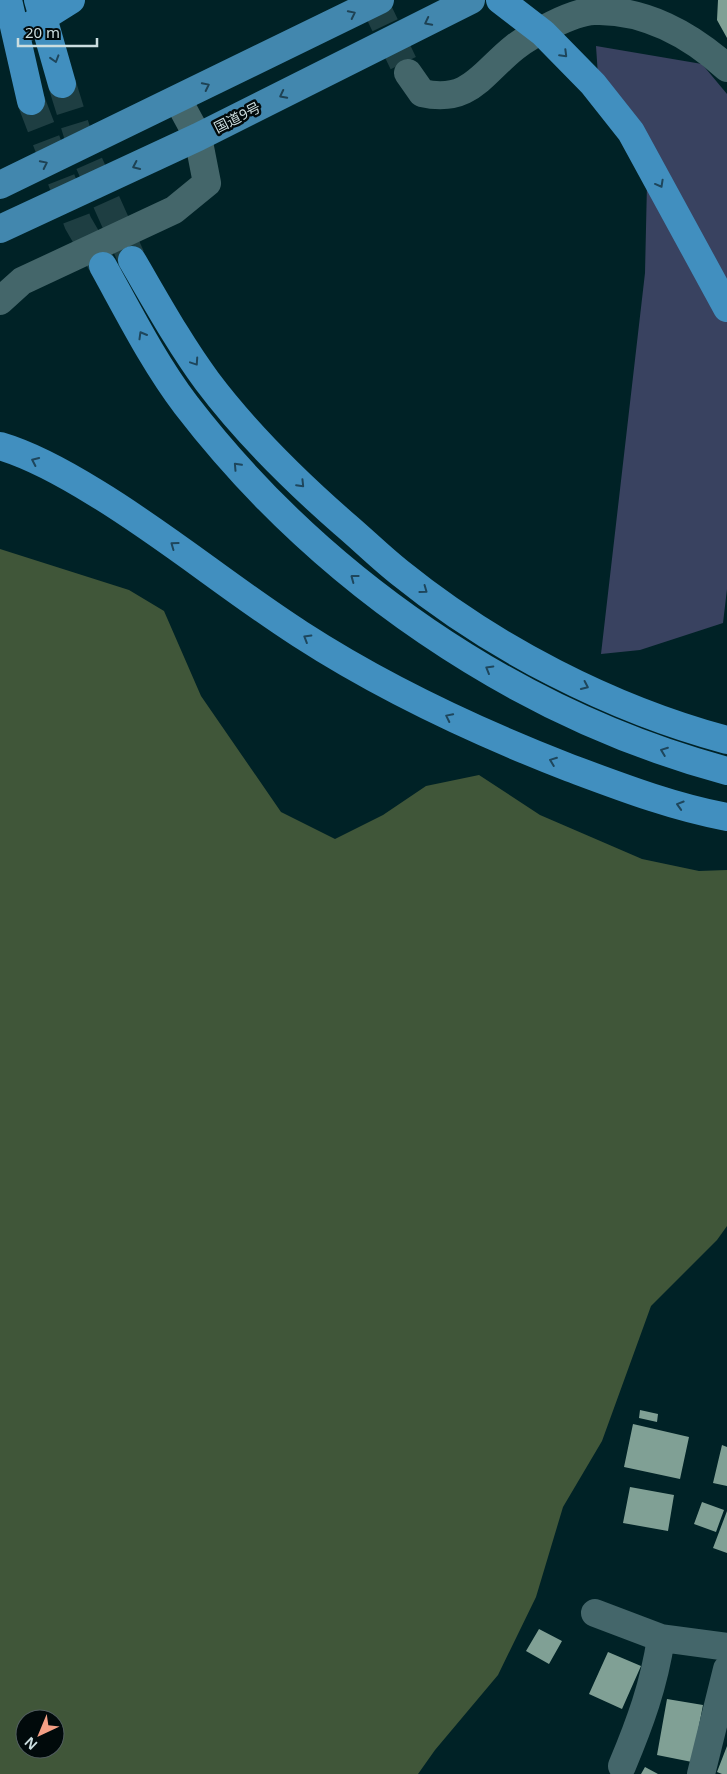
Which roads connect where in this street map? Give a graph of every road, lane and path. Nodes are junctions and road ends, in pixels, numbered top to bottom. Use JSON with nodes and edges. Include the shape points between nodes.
{"nodes":[{"id":1,"x":8,"y":0,"type":"edge"},
{"id":2,"x":38,"y":0,"type":"edge"},
{"id":3,"x":70,"y":0,"type":"edge"},
{"id":4,"x":380,"y":0,"type":"edge"},
{"id":5,"x":472,"y":0,"type":"edge"},
{"id":6,"x":500,"y":0,"type":"edge"},
{"id":7,"x":0,"y":46,"type":"edge"},
{"id":8,"x":727,"y":68,"type":"edge"},
{"id":9,"x":408,"y":73,"type":"tunnel mouth"},
{"id":10,"x":62,"y":84,"type":"tunnel mouth"},
{"id":11,"x":178,"y":100,"type":"junction"},
{"id":12,"x":31,"y":101,"type":"tunnel mouth"},
{"id":13,"x":198,"y":137,"type":"junction"},
{"id":14,"x":0,"y":185,"type":"edge"},
{"id":15,"x":0,"y":229,"type":"edge"},
{"id":16,"x":132,"y":260,"type":"tunnel mouth"},
{"id":17,"x":103,"y":266,"type":"tunnel mouth"},
{"id":18,"x":0,"y":301,"type":"edge"},
{"id":19,"x":727,"y":308,"type":"edge"},
{"id":20,"x":0,"y":446,"type":"edge"},
{"id":21,"x":727,"y":740,"type":"edge"},
{"id":22,"x":727,"y":771,"type":"edge"},
{"id":23,"x":727,"y":818,"type":"edge"},
{"id":24,"x":595,"y":1613,"type":"dead end"},
{"id":25,"x":660,"y":1638,"type":"junction"},
{"id":26,"x":727,"y":1647,"type":"edge"},
{"id":27,"x":727,"y":1668,"type":"edge"},
{"id":28,"x":622,"y":1766,"type":"dead end"},
{"id":29,"x":701,"y":1774,"type":"edge"}],
"edges":[{"from":1,"to":12,"type":"highway"},
{"from":2,"to":10,"type":"highway","one_way":true},
{"from":3,"to":7,"type":"highway"},
{"from":11,"to":4,"type":"highway","one_way":true},
{"from":5,"to":13,"type":"highway","name":"国道9号","one_way":true},
{"from":6,"to":19,"type":"highway","one_way":true,"via":[[549,39],[593,84],[631,132]]},
{"from":8,"to":9,"type":"street","via":[[703,46],[676,31],[629,13],[592,11],[560,21],[516,46],[470,88],[437,96],[422,93]]},
{"from":11,"to":13,"type":"street"},
{"from":14,"to":11,"type":"highway","one_way":true},
{"from":13,"to":15,"type":"highway","name":"国道9号","one_way":true},
{"from":13,"to":18,"type":"street","via":[[207,183],[174,210],[22,281]]},
{"from":16,"to":21,"type":"highway","one_way":true,"via":[[207,381],[242,423],[307,491],[400,573],[460,616],[550,671],[619,703]]},
{"from":22,"to":17,"type":"highway","one_way":true,"via":[[691,761],[566,712],[447,646],[340,567],[289,522],[184,403]]},
{"from":23,"to":20,"type":"highway","one_way":true,"via":[[599,779],[493,738],[397,692],[299,634],[134,516],[70,477]]},
{"from":24,"to":25,"type":"street"},
{"from":25,"to":26,"type":"street"},
{"from":25,"to":28,"type":"street","via":[[656,1674]]},
{"from":27,"to":29,"type":"street"}]}
